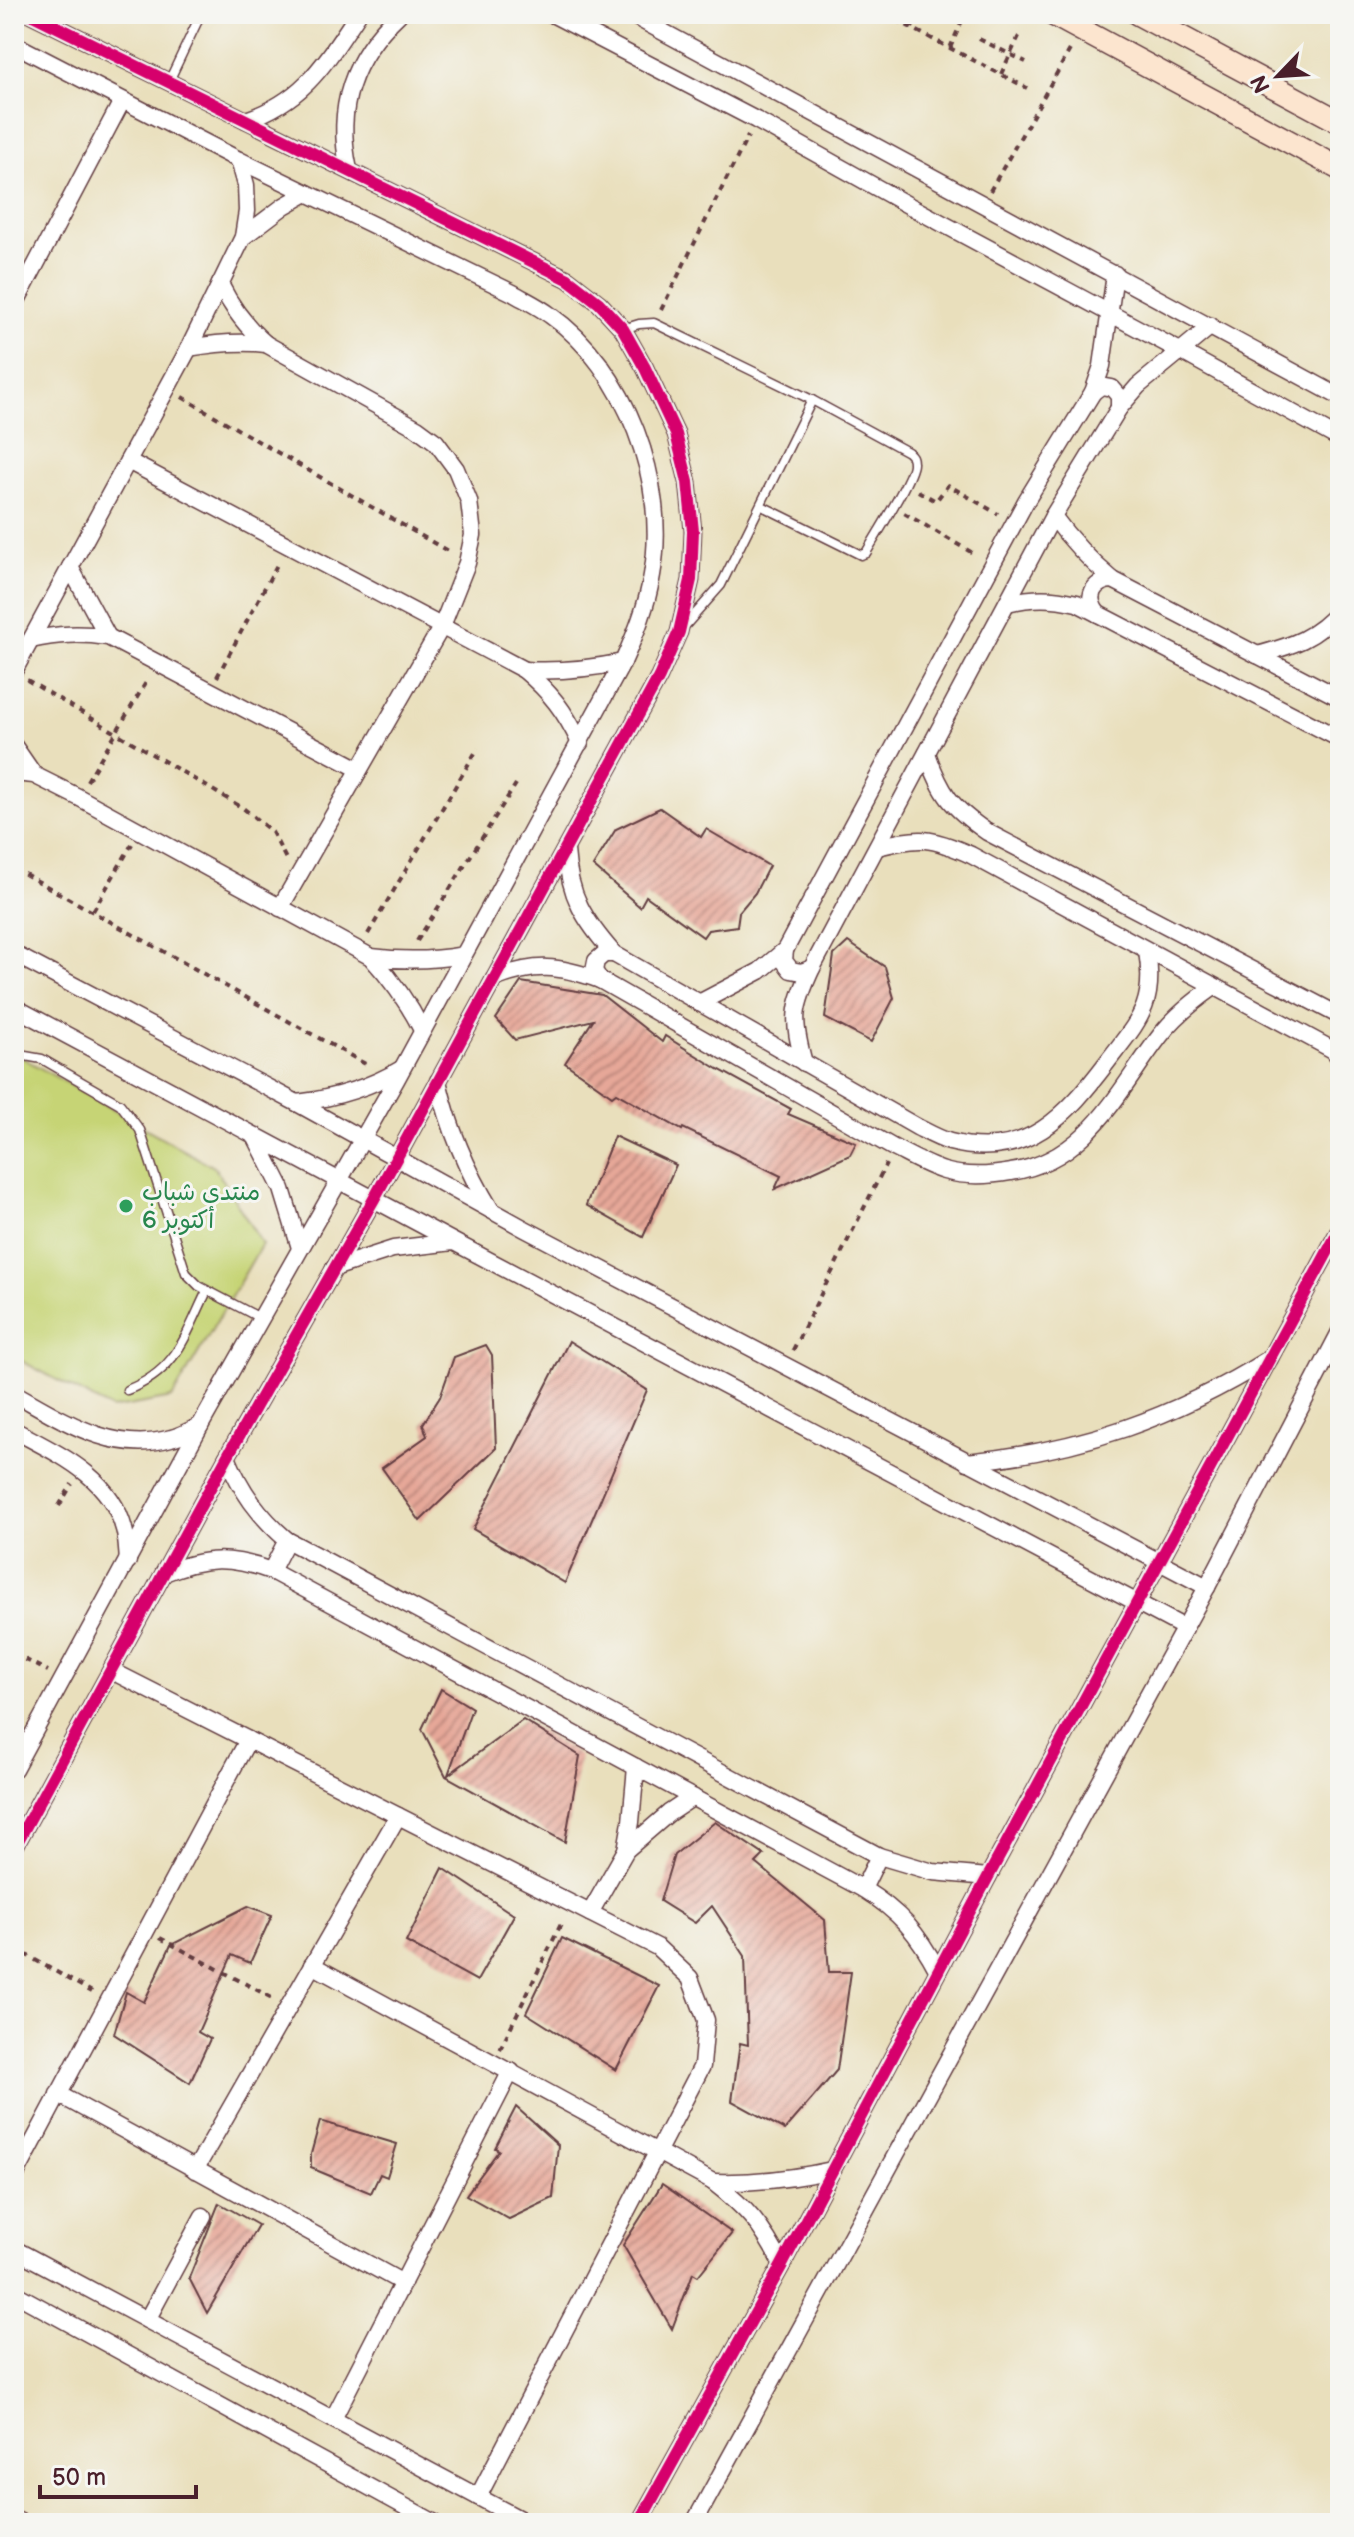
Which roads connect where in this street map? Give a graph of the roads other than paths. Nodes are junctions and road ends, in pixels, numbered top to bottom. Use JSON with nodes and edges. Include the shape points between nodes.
{"nodes":[{"id":1,"x":31,"y":14,"type":"edge"},
{"id":2,"x":201,"y":14,"type":"edge"},
{"id":3,"x":358,"y":14,"type":"edge"},
{"id":4,"x":399,"y":14,"type":"edge"},
{"id":5,"x":552,"y":14,"type":"edge"},
{"id":6,"x":630,"y":14,"type":"edge"},
{"id":7,"x":1052,"y":14,"type":"edge"},
{"id":8,"x":1138,"y":14,"type":"edge"},
{"id":9,"x":346,"y":32,"type":"junction"},
{"id":10,"x":14,"y":44,"type":"edge"},
{"id":11,"x":368,"y":51,"type":"junction"},
{"id":12,"x":168,"y":82,"type":"junction"},
{"id":13,"x":122,"y":101,"type":"junction"},
{"id":14,"x":246,"y":120,"type":"junction"},
{"id":15,"x":1340,"y":122,"type":"edge"},
{"id":16,"x":239,"y":160,"type":"junction"},
{"id":17,"x":1340,"y":169,"type":"edge"},
{"id":18,"x":349,"y":170,"type":"junction"},
{"id":19,"x":307,"y":193,"type":"junction"},
{"id":20,"x":243,"y":237,"type":"junction"},
{"id":21,"x":1115,"y":274,"type":"junction"},
{"id":22,"x":220,"y":284,"type":"junction"},
{"id":23,"x":14,"y":306,"type":"edge"},
{"id":24,"x":1110,"y":313,"type":"junction"},
{"id":25,"x":1211,"y":326,"type":"junction"},
{"id":26,"x":623,"y":329,"type":"junction"},
{"id":27,"x":266,"y":344,"type":"junction"},
{"id":28,"x":189,"y":348,"type":"junction"},
{"id":29,"x":1182,"y":352,"type":"junction"},
{"id":30,"x":1093,"y":392,"type":"junction"},
{"id":31,"x":1340,"y":397,"type":"edge"},
{"id":32,"x":812,"y":400,"type":"junction"},
{"id":33,"x":1119,"y":408,"type":"junction"},
{"id":34,"x":1340,"y":439,"type":"edge"},
{"id":35,"x":128,"y":461,"type":"junction"},
{"id":36,"x":762,"y":506,"type":"junction"},
{"id":37,"x":1053,"y":516,"type":"junction"},
{"id":38,"x":70,"y":567,"type":"junction"},
{"id":39,"x":1113,"y":580,"type":"junction"},
{"id":40,"x":1007,"y":603,"type":"junction"},
{"id":41,"x":1340,"y":610,"type":"edge"},
{"id":42,"x":1098,"y":614,"type":"junction"},
{"id":43,"x":442,"y":626,"type":"junction"},
{"id":44,"x":679,"y":632,"type":"junction"},
{"id":45,"x":108,"y":637,"type":"junction"},
{"id":46,"x":31,"y":640,"type":"junction"},
{"id":47,"x":1257,"y":655,"type":"junction"},
{"id":48,"x":623,"y":662,"type":"junction"},
{"id":49,"x":524,"y":670,"type":"junction"},
{"id":50,"x":20,"y":676,"type":"edge"},
{"id":51,"x":1340,"y":698,"type":"edge"},
{"id":52,"x":1340,"y":739,"type":"edge"},
{"id":53,"x":580,"y":743,"type":"junction"},
{"id":54,"x":14,"y":746,"type":"edge"},
{"id":55,"x":927,"y":753,"type":"junction"},
{"id":56,"x":359,"y":769,"type":"junction"},
{"id":57,"x":14,"y":773,"type":"edge"},
{"id":58,"x":34,"y":775,"type":"junction"},
{"id":59,"x":987,"y":832,"type":"junction"},
{"id":60,"x":877,"y":847,"type":"junction"},
{"id":61,"x":566,"y":848,"type":"junction"},
{"id":62,"x":971,"y":855,"type":"junction"},
{"id":63,"x":280,"y":908,"type":"junction"},
{"id":64,"x":785,"y":950,"type":"junction"},
{"id":65,"x":1147,"y":951,"type":"junction"},
{"id":66,"x":14,"y":954,"type":"edge"},
{"id":67,"x":364,"y":954,"type":"junction"},
{"id":68,"x":614,"y":954,"type":"junction"},
{"id":69,"x":463,"y":955,"type":"junction"},
{"id":70,"x":812,"y":968,"type":"junction"},
{"id":71,"x":494,"y":979,"type":"junction"},
{"id":72,"x":600,"y":980,"type":"junction"},
{"id":73,"x":1214,"y":987,"type":"junction"},
{"id":74,"x":699,"y":1003,"type":"junction"},
{"id":75,"x":14,"y":1007,"type":"edge"},
{"id":76,"x":1340,"y":1016,"type":"edge"},
{"id":77,"x":422,"y":1030,"type":"junction"},
{"id":78,"x":1124,"y":1039,"type":"junction"},
{"id":79,"x":1338,"y":1052,"type":"edge"},
{"id":80,"x":14,"y":1054,"type":"edge"},
{"id":81,"x":1146,"y":1057,"type":"junction"},
{"id":82,"x":804,"y":1063,"type":"junction"},
{"id":83,"x":395,"y":1072,"type":"junction"},
{"id":84,"x":438,"y":1081,"type":"junction"},
{"id":85,"x":297,"y":1103,"type":"junction"},
{"id":86,"x":254,"y":1134,"type":"junction"},
{"id":87,"x":362,"y":1141,"type":"junction"},
{"id":88,"x":396,"y":1160,"type":"junction"},
{"id":89,"x":341,"y":1181,"type":"junction"},
{"id":90,"x":374,"y":1199,"type":"junction"},
{"id":91,"x":492,"y":1211,"type":"junction"},
{"id":92,"x":1340,"y":1229,"type":"edge"},
{"id":93,"x":454,"y":1242,"type":"junction"},
{"id":94,"x":300,"y":1248,"type":"junction"},
{"id":95,"x":334,"y":1268,"type":"junction"},
{"id":96,"x":207,"y":1291,"type":"junction"},
{"id":97,"x":260,"y":1318,"type":"junction"},
{"id":98,"x":1340,"y":1332,"type":"edge"},
{"id":99,"x":1271,"y":1357,"type":"junction"},
{"id":100,"x":127,"y":1390,"type":"dead end"},
{"id":101,"x":14,"y":1393,"type":"edge"},
{"id":102,"x":200,"y":1426,"type":"junction"},
{"id":103,"x":14,"y":1430,"type":"edge"},
{"id":104,"x":227,"y":1457,"type":"junction"},
{"id":105,"x":967,"y":1462,"type":"junction"},
{"id":106,"x":287,"y":1540,"type":"junction"},
{"id":107,"x":128,"y":1561,"type":"junction"},
{"id":108,"x":1160,"y":1563,"type":"junction"},
{"id":109,"x":271,"y":1571,"type":"junction"},
{"id":110,"x":164,"y":1573,"type":"junction"},
{"id":111,"x":1207,"y":1587,"type":"junction"},
{"id":112,"x":1139,"y":1602,"type":"junction"},
{"id":113,"x":1185,"y":1628,"type":"junction"},
{"id":114,"x":112,"y":1671,"type":"junction"},
{"id":115,"x":248,"y":1740,"type":"junction"},
{"id":116,"x":636,"y":1767,"type":"junction"},
{"id":117,"x":14,"y":1769,"type":"edge"},
{"id":118,"x":693,"y":1797,"type":"junction"},
{"id":119,"x":398,"y":1816,"type":"junction"},
{"id":120,"x":14,"y":1848,"type":"edge"},
{"id":121,"x":626,"y":1850,"type":"junction"},
{"id":122,"x":879,"y":1856,"type":"junction"},
{"id":123,"x":988,"y":1877,"type":"junction"},
{"id":124,"x":863,"y":1889,"type":"junction"},
{"id":125,"x":590,"y":1913,"type":"junction"},
{"id":126,"x":312,"y":1965,"type":"junction"},
{"id":127,"x":938,"y":1971,"type":"junction"},
{"id":128,"x":511,"y":2071,"type":"junction"},
{"id":129,"x":58,"y":2094,"type":"junction"},
{"id":130,"x":657,"y":2151,"type":"junction"},
{"id":131,"x":195,"y":2170,"type":"junction"},
{"id":132,"x":832,"y":2170,"type":"junction"},
{"id":133,"x":14,"y":2178,"type":"edge"},
{"id":134,"x":713,"y":2182,"type":"junction"},
{"id":135,"x":203,"y":2216,"type":"dead end"},
{"id":136,"x":14,"y":2249,"type":"edge"},
{"id":137,"x":782,"y":2265,"type":"junction"},
{"id":138,"x":403,"y":2283,"type":"junction"},
{"id":139,"x":14,"y":2293,"type":"edge"},
{"id":140,"x":147,"y":2320,"type":"junction"},
{"id":141,"x":333,"y":2419,"type":"junction"},
{"id":142,"x":478,"y":2497,"type":"junction"},
{"id":143,"x":14,"y":2519,"type":"edge"},
{"id":144,"x":22,"y":2523,"type":"edge"},
{"id":145,"x":435,"y":2523,"type":"edge"},
{"id":146,"x":527,"y":2523,"type":"edge"},
{"id":147,"x":639,"y":2523,"type":"edge"},
{"id":148,"x":694,"y":2523,"type":"edge"}],
"edges":[{"from":1,"to":12,"type":"street"},
{"from":2,"to":12,"type":"lane"},
{"from":3,"to":9,"type":"street"},
{"from":4,"to":11,"type":"street"},
{"from":5,"to":24,"type":"street"},
{"from":6,"to":21,"type":"street"},
{"from":7,"to":17,"type":"main road"},
{"from":8,"to":15,"type":"main road"},
{"from":9,"to":11,"type":"street","via":[[351,49]]},
{"from":9,"to":14,"type":"street","via":[[293,96]]},
{"from":10,"to":13,"type":"street"},
{"from":11,"to":18,"type":"street","via":[[343,112]]},
{"from":12,"to":14,"type":"street"},
{"from":13,"to":16,"type":"street"},
{"from":13,"to":23,"type":"street"},
{"from":14,"to":18,"type":"street"},
{"from":16,"to":19,"type":"street"},
{"from":16,"to":20,"type":"street","via":[[246,185]]},
{"from":18,"to":26,"type":"street","via":[[568,279]]},
{"from":19,"to":20,"type":"street"},
{"from":19,"to":48,"type":"street","via":[[551,315],[586,348],[615,387],[637,431],[656,525],[653,573],[642,620]]},
{"from":20,"to":22,"type":"street"},
{"from":21,"to":24,"type":"street"},
{"from":21,"to":25,"type":"street"},
{"from":22,"to":27,"type":"street","via":[[231,307]]},
{"from":22,"to":28,"type":"street"},
{"from":24,"to":29,"type":"street"},
{"from":24,"to":30,"type":"street"},
{"from":25,"to":29,"type":"street"},
{"from":25,"to":31,"type":"street"},
{"from":26,"to":32,"type":"lane","via":[[654,323]]},
{"from":26,"to":44,"type":"street","via":[[676,434],[688,482],[691,580]]},
{"from":27,"to":28,"type":"street","via":[[240,341]]},
{"from":27,"to":43,"type":"street","via":[[417,428],[436,442],[456,469],[469,501],[473,535]]},
{"from":28,"to":35,"type":"street"},
{"from":29,"to":33,"type":"street"},
{"from":29,"to":34,"type":"street"},
{"from":30,"to":33,"type":"street","via":[[1101,386],[1112,388]]},
{"from":30,"to":64,"type":"street","via":[[1014,523]]},
{"from":32,"to":36,"type":"lane"},
{"from":32,"to":36,"type":"lane","via":[[908,452],[913,467],[861,555]]},
{"from":33,"to":37,"type":"street"},
{"from":35,"to":38,"type":"street"},
{"from":35,"to":43,"type":"street"},
{"from":36,"to":44,"type":"lane","via":[[721,585]]},
{"from":37,"to":39,"type":"street","via":[[1070,540]]},
{"from":37,"to":40,"type":"street"},
{"from":38,"to":45,"type":"street"},
{"from":38,"to":46,"type":"street"},
{"from":39,"to":42,"type":"street","via":[[1103,581],[1091,596]]},
{"from":39,"to":47,"type":"street"},
{"from":40,"to":42,"type":"street","via":[[1054,597]]},
{"from":40,"to":55,"type":"street"},
{"from":41,"to":47,"type":"street","via":[[1295,645]]},
{"from":42,"to":52,"type":"street"},
{"from":43,"to":49,"type":"street"},
{"from":43,"to":56,"type":"street"},
{"from":44,"to":61,"type":"street"},
{"from":45,"to":46,"type":"street","via":[[69,634]]},
{"from":45,"to":56,"type":"street"},
{"from":46,"to":50,"type":"street"},
{"from":47,"to":51,"type":"street"},
{"from":48,"to":49,"type":"street","via":[[557,672]]},
{"from":48,"to":53,"type":"street"},
{"from":49,"to":53,"type":"street","via":[[548,690]]},
{"from":53,"to":69,"type":"street"},
{"from":54,"to":58,"type":"street"},
{"from":55,"to":59,"type":"street","via":[[938,785],[959,812]]},
{"from":55,"to":60,"type":"street"},
{"from":56,"to":63,"type":"street"},
{"from":57,"to":58,"type":"street"},
{"from":58,"to":63,"type":"street"},
{"from":59,"to":62,"type":"street","via":[[977,830],[968,836]]},
{"from":59,"to":76,"type":"street"},
{"from":60,"to":62,"type":"street","via":[[909,839],[941,842]]},
{"from":60,"to":70,"type":"street"},
{"from":61,"to":68,"type":"street","via":[[568,876],[579,906]]},
{"from":61,"to":71,"type":"street"},
{"from":62,"to":65,"type":"street"},
{"from":63,"to":67,"type":"street"},
{"from":64,"to":70,"type":"street","via":[[784,961],[791,970]]},
{"from":64,"to":74,"type":"street","via":[[760,971]]},
{"from":65,"to":73,"type":"street"},
{"from":65,"to":78,"type":"street","via":[[1148,998]]},
{"from":66,"to":85,"type":"street"},
{"from":67,"to":69,"type":"street","via":[[405,961]]},
{"from":67,"to":77,"type":"street","via":[[391,979]]},
{"from":68,"to":72,"type":"street","via":[[596,961],[594,971]]},
{"from":68,"to":74,"type":"street"},
{"from":69,"to":77,"type":"street"},
{"from":70,"to":82,"type":"street","via":[[798,998],[795,1031]]},
{"from":71,"to":72,"type":"street","via":[[518,969],[546,967]]},
{"from":71,"to":84,"type":"street"},
{"from":72,"to":81,"type":"street","via":[[894,1148],[944,1171],[987,1176],[1029,1169],[1068,1150],[1100,1121]]},
{"from":73,"to":79,"type":"street"},
{"from":73,"to":81,"type":"street","via":[[1176,1018]]},
{"from":74,"to":82,"type":"street"},
{"from":75,"to":86,"type":"street"},
{"from":77,"to":83,"type":"street"},
{"from":78,"to":81,"type":"street","via":[[1140,1035],[1147,1041]]},
{"from":78,"to":82,"type":"street","via":[[1078,1101],[1052,1125],[1020,1141],[985,1147],[949,1142]]},
{"from":80,"to":96,"type":"lane","via":[[42,1059],[120,1104],[131,1116],[186,1273]]},
{"from":83,"to":85,"type":"street","via":[[359,1090]]},
{"from":83,"to":87,"type":"street"},
{"from":84,"to":88,"type":"street"},
{"from":84,"to":91,"type":"street","via":[[458,1149]]},
{"from":85,"to":87,"type":"street"},
{"from":86,"to":89,"type":"street"},
{"from":86,"to":94,"type":"street","via":[[282,1189]]},
{"from":87,"to":88,"type":"street"},
{"from":87,"to":89,"type":"street"},
{"from":88,"to":90,"type":"street"},
{"from":88,"to":91,"type":"street"},
{"from":89,"to":90,"type":"street"},
{"from":89,"to":94,"type":"street"},
{"from":90,"to":93,"type":"street"},
{"from":90,"to":95,"type":"street"},
{"from":91,"to":105,"type":"street"},
{"from":92,"to":99,"type":"street"},
{"from":93,"to":95,"type":"street","via":[[393,1249]]},
{"from":93,"to":112,"type":"street"},
{"from":94,"to":97,"type":"street"},
{"from":95,"to":104,"type":"street"},
{"from":96,"to":97,"type":"lane"},
{"from":96,"to":100,"type":"lane","via":[[173,1359],[145,1384]]},
{"from":97,"to":102,"type":"street"},
{"from":98,"to":111,"type":"street"},
{"from":99,"to":105,"type":"street","via":[[1209,1394],[1143,1423],[1062,1447]]},
{"from":99,"to":108,"type":"street"},
{"from":101,"to":102,"type":"street","via":[[108,1440],[171,1439]]},
{"from":102,"to":107,"type":"street"},
{"from":103,"to":107,"type":"street","via":[[92,1476],[112,1500],[125,1529]]},
{"from":104,"to":106,"type":"street","via":[[250,1503]]},
{"from":104,"to":110,"type":"street"},
{"from":105,"to":108,"type":"street"},
{"from":106,"to":109,"type":"street"},
{"from":106,"to":122,"type":"street"},
{"from":107,"to":117,"type":"street"},
{"from":108,"to":111,"type":"street"},
{"from":108,"to":112,"type":"street"},
{"from":109,"to":110,"type":"street","via":[[217,1559]]},
{"from":109,"to":116,"type":"street"},
{"from":110,"to":114,"type":"street"},
{"from":111,"to":113,"type":"street"},
{"from":112,"to":113,"type":"street"},
{"from":112,"to":123,"type":"street"},
{"from":113,"to":148,"type":"street"},
{"from":114,"to":115,"type":"street"},
{"from":114,"to":120,"type":"street"},
{"from":115,"to":119,"type":"street"},
{"from":115,"to":129,"type":"street"},
{"from":116,"to":118,"type":"street"},
{"from":116,"to":121,"type":"street"},
{"from":118,"to":121,"type":"street"},
{"from":118,"to":124,"type":"street"},
{"from":119,"to":125,"type":"street"},
{"from":119,"to":126,"type":"street"},
{"from":121,"to":125,"type":"street"},
{"from":122,"to":123,"type":"street","via":[[933,1872]]},
{"from":122,"to":124,"type":"street"},
{"from":123,"to":127,"type":"street"},
{"from":124,"to":127,"type":"street","via":[[908,1923]]},
{"from":125,"to":130,"type":"street","via":[[668,1957],[690,1978],[706,2020],[702,2066]]},
{"from":126,"to":128,"type":"street"},
{"from":126,"to":131,"type":"street"},
{"from":127,"to":132,"type":"street"},
{"from":128,"to":130,"type":"street"},
{"from":128,"to":138,"type":"street"},
{"from":129,"to":131,"type":"street"},
{"from":129,"to":133,"type":"street"},
{"from":130,"to":134,"type":"street"},
{"from":130,"to":142,"type":"street"},
{"from":131,"to":138,"type":"street"},
{"from":132,"to":134,"type":"street","via":[[753,2183]]},
{"from":132,"to":137,"type":"street"},
{"from":134,"to":137,"type":"street","via":[[742,2204],[766,2233]]},
{"from":135,"to":140,"type":"street"},
{"from":136,"to":140,"type":"street"},
{"from":137,"to":147,"type":"street"},
{"from":138,"to":141,"type":"street"},
{"from":139,"to":145,"type":"street"},
{"from":140,"to":141,"type":"street"},
{"from":141,"to":142,"type":"street"},
{"from":142,"to":146,"type":"street"},
{"from":143,"to":144,"type":"street"}]}
